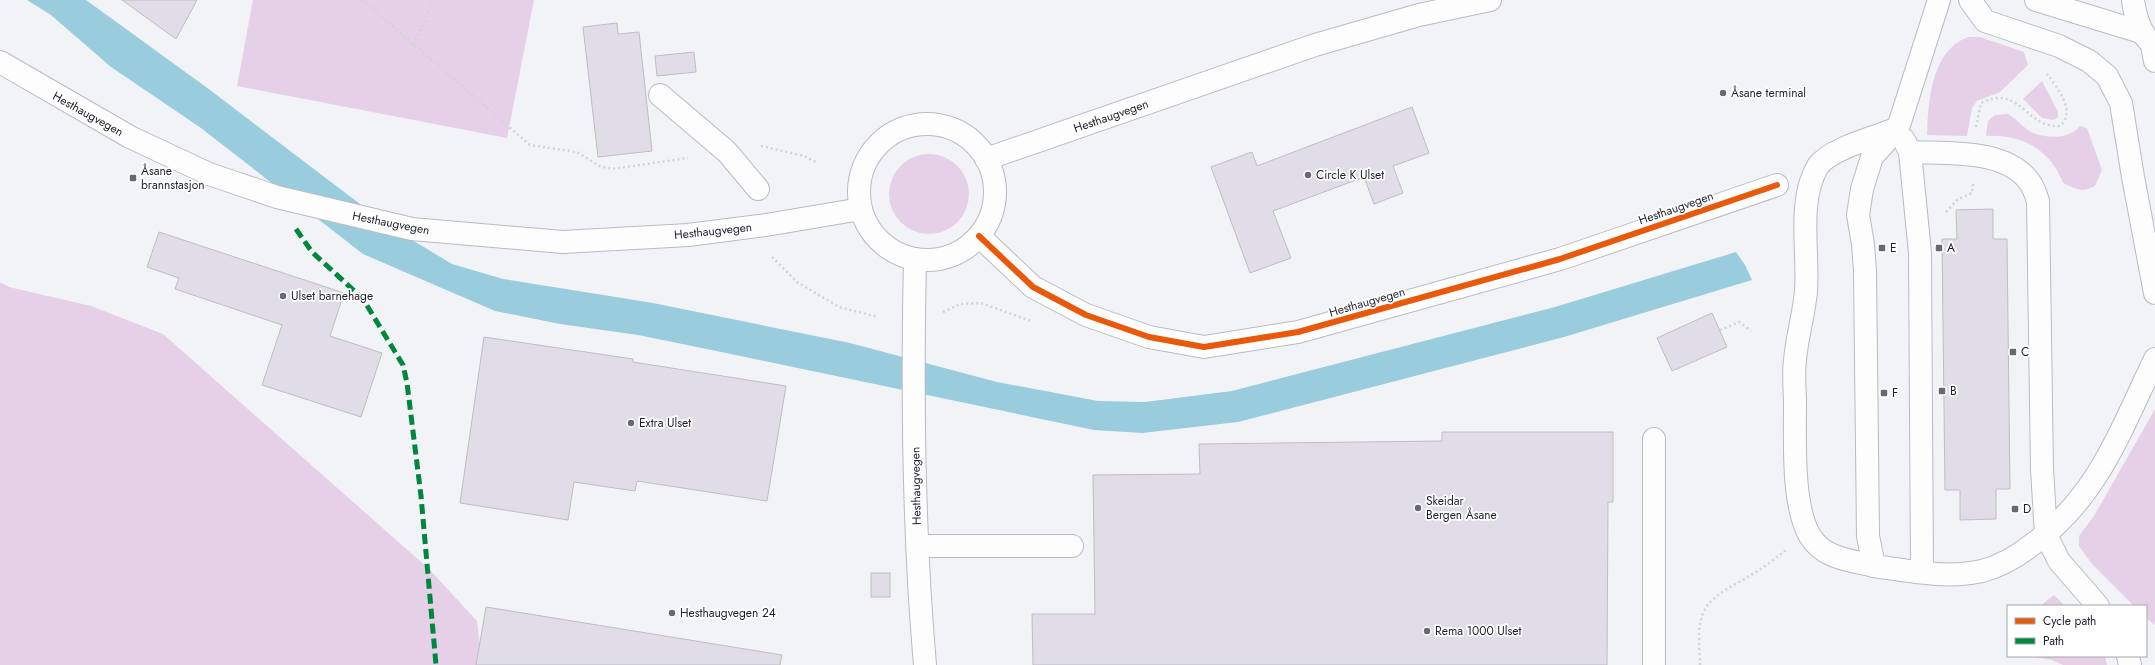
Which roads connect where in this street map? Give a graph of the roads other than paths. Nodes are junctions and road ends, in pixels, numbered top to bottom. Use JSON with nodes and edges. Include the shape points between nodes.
{"nodes":[{"id":1,"x":1490,"y":0,"type":"edge"},
{"id":2,"x":1939,"y":0,"type":"edge"},
{"id":3,"x":1970,"y":0,"type":"edge"},
{"id":4,"x":2036,"y":0,"type":"edge"},
{"id":5,"x":2133,"y":0,"type":"edge"},
{"id":6,"x":2151,"y":46,"type":"edge"},
{"id":7,"x":0,"y":62,"type":"edge"},
{"id":8,"x":660,"y":95,"type":"dead end"},
{"id":9,"x":1898,"y":128,"type":"junction"},
{"id":10,"x":1910,"y":152,"type":"junction"},
{"id":11,"x":986,"y":159,"type":"junction"},
{"id":12,"x":1777,"y":185,"type":"dead end"},
{"id":13,"x":758,"y":189,"type":"dead end"},
{"id":14,"x":861,"y":209,"type":"junction"},
{"id":15,"x":979,"y":236,"type":"junction"},
{"id":16,"x":915,"y":259,"type":"junction"},
{"id":17,"x":2155,"y":293,"type":"edge"},
{"id":18,"x":2155,"y":359,"type":"edge"},
{"id":19,"x":1654,"y":439,"type":"dead end"},
{"id":20,"x":2046,"y":535,"type":"junction"},
{"id":21,"x":918,"y":546,"type":"junction"},
{"id":22,"x":1072,"y":546,"type":"dead end"},
{"id":23,"x":1874,"y":566,"type":"junction"},
{"id":24,"x":1922,"y":572,"type":"junction"},
{"id":25,"x":2097,"y":605,"type":"edge"},
{"id":26,"x":925,"y":665,"type":"edge"},
{"id":27,"x":1654,"y":665,"type":"edge"}],
"edges":[{"from":1,"to":11,"type":"main road","name":"Hesthaugvegen","via":[[1419,15],[1315,45]]},
{"from":2,"to":9,"type":"main road"},
{"from":3,"to":17,"type":"main road","via":[[1985,21],[2058,46],[2089,61],[2107,76],[2121,103],[2132,178]]},
{"from":4,"to":6,"type":"main road"},
{"from":5,"to":6,"type":"main road","via":[[2135,15]]},
{"from":7,"to":14,"type":"main road","name":"Hesthaugvegen","via":[[130,137],[209,174],[277,197],[412,229],[563,242],[688,235]]},
{"from":8,"to":13,"type":"main road","via":[[727,152]]},
{"from":9,"to":10,"type":"main road"},
{"from":9,"to":23,"type":"main road","via":[[1872,157],[1862,189],[1858,215],[1864,244],[1868,536]]},
{"from":9,"to":23,"type":"main road","via":[[1827,156],[1812,178],[1807,196],[1806,291],[1795,360],[1797,486],[1801,510],[1810,535],[1818,547],[1830,555]]},
{"from":10,"to":20,"type":"main road","via":[[1973,155],[2006,163],[2031,184],[2038,201],[2042,469]]},
{"from":10,"to":24,"type":"main road","via":[[1920,253]]},
{"from":11,"to":14,"type":"main road","via":[[973,141],[955,130],[935,124],[914,125],[894,132],[878,145],[866,162],[859,182]]},
{"from":11,"to":15,"type":"main road","via":[[992,169],[995,200]]},
{"from":12,"to":15,"type":"main road","name":"Hesthaugvegen","via":[[1560,259],[1298,332],[1204,347],[1148,337],[1086,314],[1033,287]]},
{"from":14,"to":16,"type":"main road","via":[[879,240],[895,252]]},
{"from":15,"to":16,"type":"main road","via":[[961,251],[939,259]]},
{"from":16,"to":21,"type":"main road","name":"Hesthaugvegen"},
{"from":18,"to":20,"type":"main road","via":[[2091,487]]},
{"from":19,"to":27,"type":"main road"},
{"from":20,"to":24,"type":"main road","via":[[2003,564],[1982,571],[1953,574]]},
{"from":20,"to":25,"type":"main road","via":[[2059,561]]},
{"from":21,"to":22,"type":"main road"},
{"from":21,"to":26,"type":"main road","name":"Hesthaugvegen"},
{"from":23,"to":24,"type":"main road"}]}
